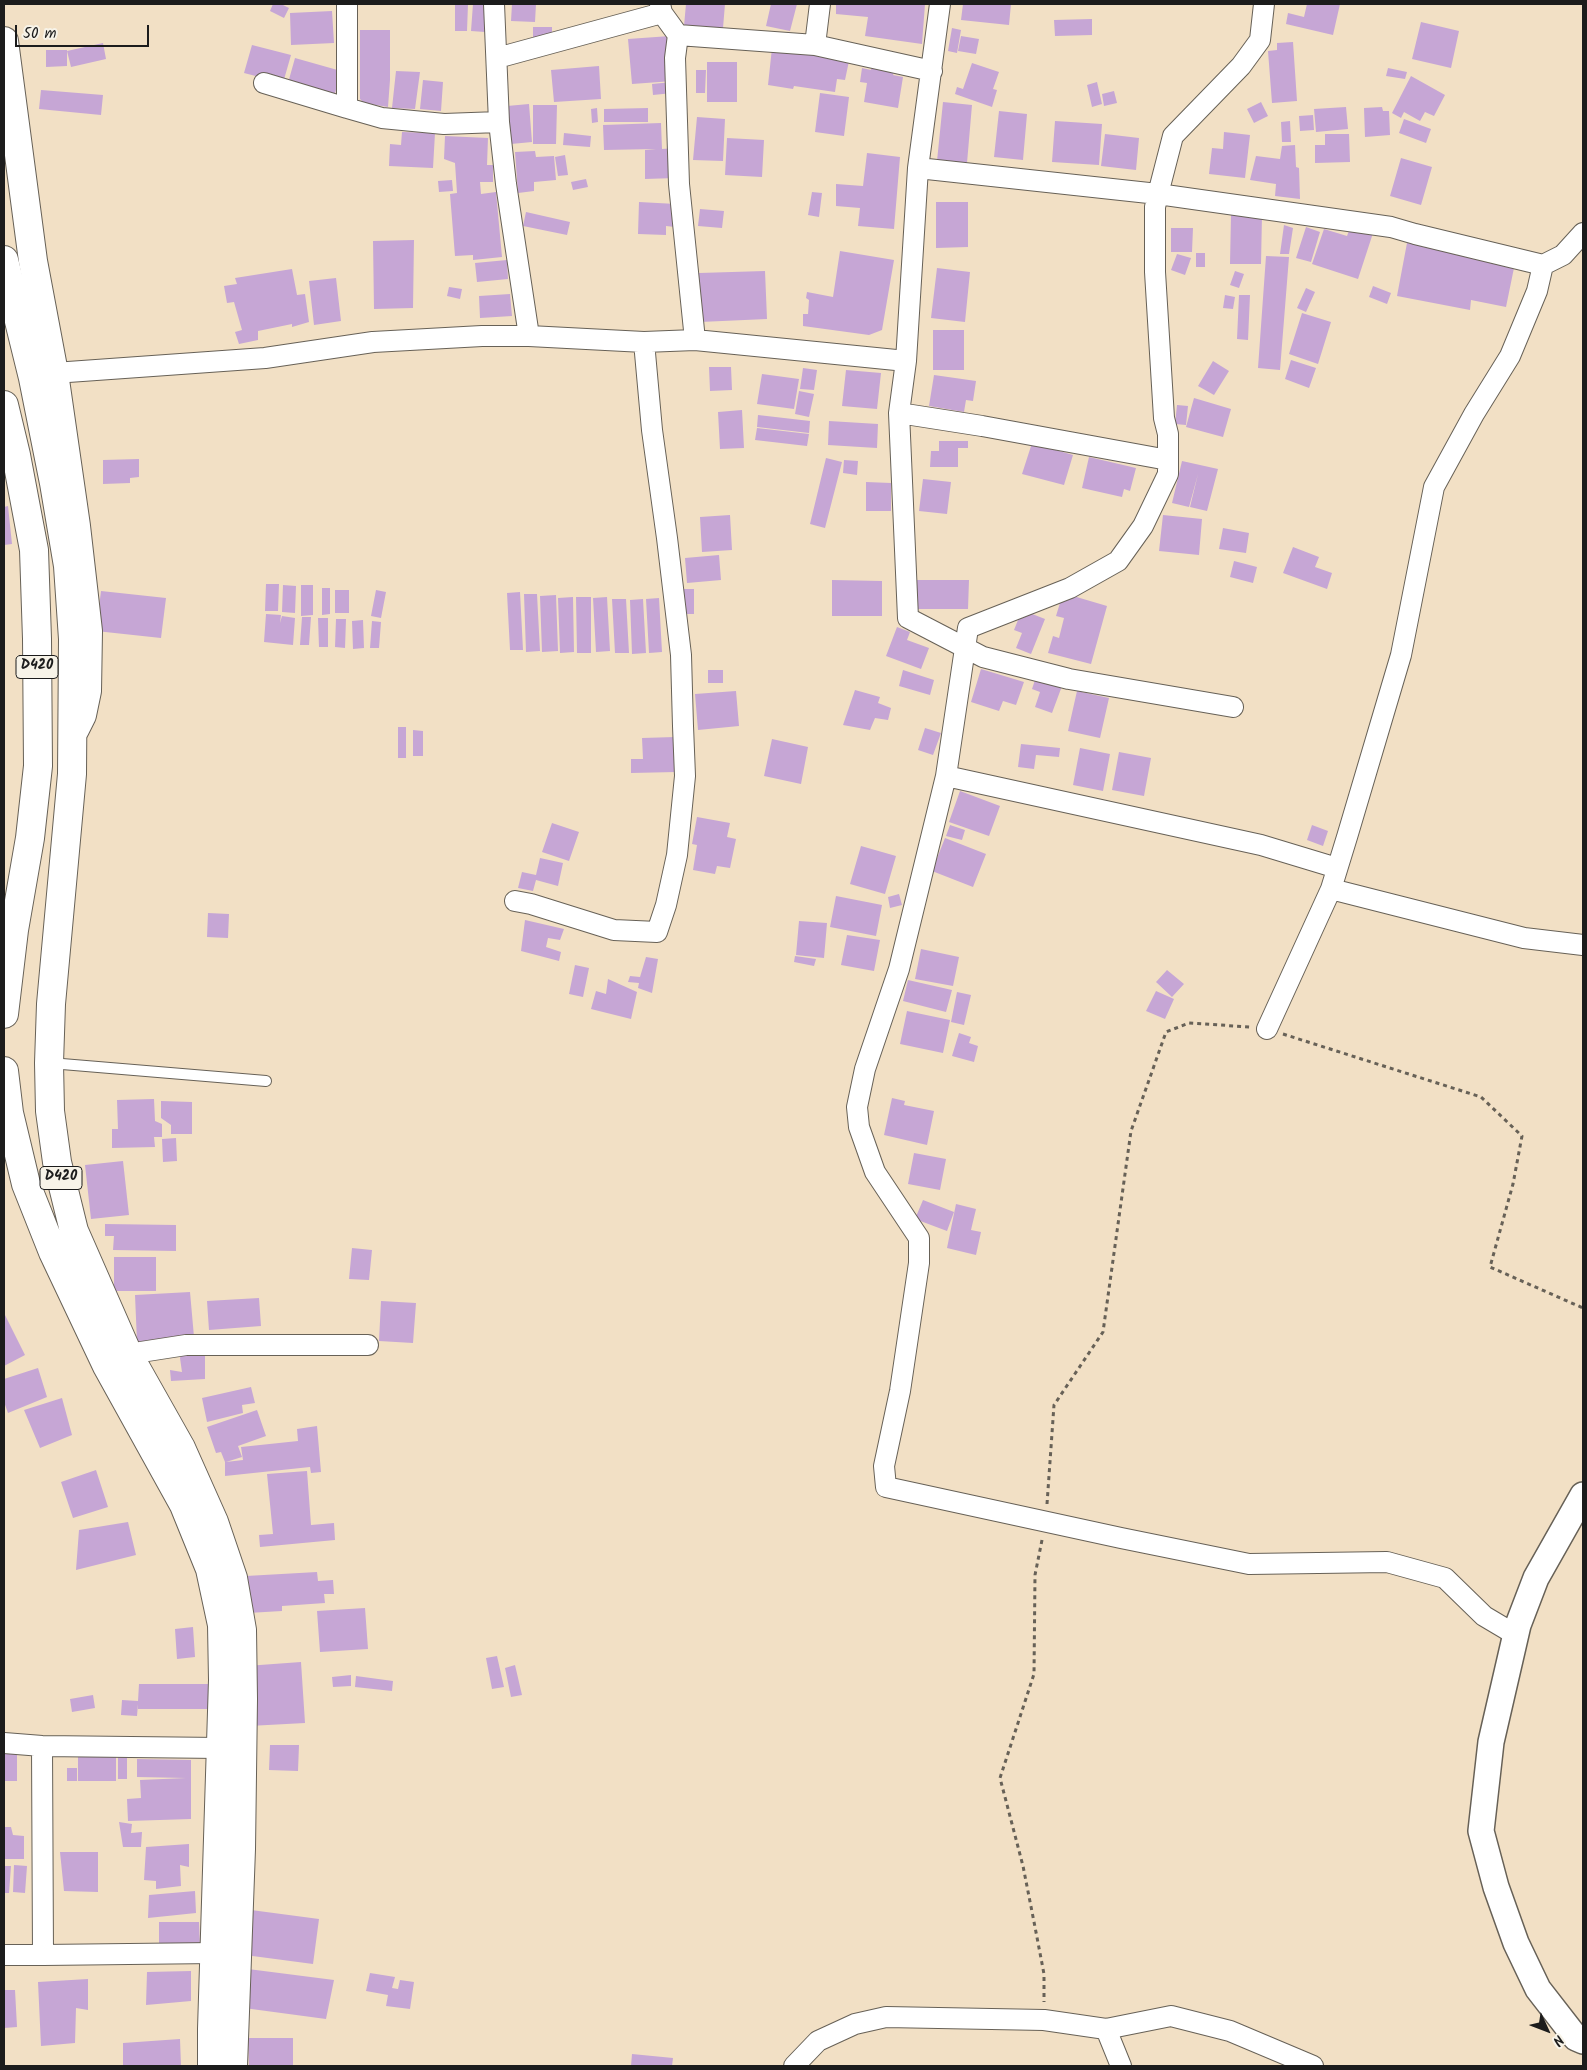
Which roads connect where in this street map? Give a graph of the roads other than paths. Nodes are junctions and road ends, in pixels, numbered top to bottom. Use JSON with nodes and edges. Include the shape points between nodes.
{"nodes":[{"id":1,"x":347,"y":4,"type":"edge"},
{"id":2,"x":494,"y":4,"type":"edge"},
{"id":3,"x":820,"y":4,"type":"edge"},
{"id":4,"x":940,"y":4,"type":"edge"},
{"id":5,"x":1264,"y":4,"type":"edge"},
{"id":6,"x":661,"y":8,"type":"edge"},
{"id":7,"x":678,"y":35,"type":"junction"},
{"id":8,"x":4,"y":41,"type":"edge"},
{"id":9,"x":815,"y":45,"type":"junction"},
{"id":10,"x":496,"y":58,"type":"junction"},
{"id":11,"x":932,"y":71,"type":"junction"},
{"id":12,"x":264,"y":83,"type":"dead end"},
{"id":13,"x":346,"y":108,"type":"junction"},
{"id":14,"x":499,"y":122,"type":"junction"},
{"id":15,"x":918,"y":168,"type":"junction"},
{"id":16,"x":1158,"y":194,"type":"junction"},
{"id":17,"x":1583,"y":233,"type":"edge"},
{"id":18,"x":4,"y":260,"type":"edge"},
{"id":19,"x":1543,"y":265,"type":"junction"},
{"id":20,"x":529,"y":336,"type":"junction"},
{"id":21,"x":696,"y":340,"type":"junction"},
{"id":22,"x":644,"y":342,"type":"junction"},
{"id":23,"x":906,"y":362,"type":"junction"},
{"id":24,"x":54,"y":373,"type":"junction"},
{"id":25,"x":4,"y":405,"type":"edge"},
{"id":26,"x":899,"y":413,"type":"junction"},
{"id":27,"x":1168,"y":460,"type":"junction"},
{"id":28,"x":965,"y":649,"type":"junction"},
{"id":29,"x":1232,"y":707,"type":"dead end"},
{"id":30,"x":72,"y":735,"type":"junction"},
{"id":31,"x":946,"y":776,"type":"junction"},
{"id":32,"x":1337,"y":868,"type":"junction"},
{"id":33,"x":1331,"y":889,"type":"junction"},
{"id":34,"x":515,"y":901,"type":"dead end"},
{"id":35,"x":1583,"y":945,"type":"edge"},
{"id":36,"x":4,"y":1014,"type":"edge"},
{"id":37,"x":1267,"y":1029,"type":"road end"},
{"id":38,"x":49,"y":1063,"type":"junction"},
{"id":39,"x":4,"y":1071,"type":"edge"},
{"id":40,"x":266,"y":1081,"type":"dead end"},
{"id":41,"x":368,"y":1345,"type":"dead end"},
{"id":42,"x":128,"y":1354,"type":"junction"},
{"id":43,"x":1583,"y":1495,"type":"edge"},
{"id":44,"x":1516,"y":1635,"type":"junction"},
{"id":45,"x":4,"y":1743,"type":"edge"},
{"id":46,"x":42,"y":1746,"type":"junction"},
{"id":47,"x":220,"y":1748,"type":"junction"},
{"id":48,"x":215,"y":1953,"type":"junction"},
{"id":49,"x":4,"y":1955,"type":"edge"},
{"id":50,"x":42,"y":1955,"type":"junction"},
{"id":51,"x":1106,"y":2029,"type":"junction"},
{"id":52,"x":1583,"y":2042,"type":"edge"},
{"id":53,"x":1301,"y":2064,"type":"edge"},
{"id":54,"x":212,"y":2066,"type":"edge"},
{"id":55,"x":233,"y":2066,"type":"edge"},
{"id":56,"x":794,"y":2066,"type":"edge"},
{"id":57,"x":1120,"y":2066,"type":"edge"}],
"edges":[{"from":1,"to":13,"type":"street"},
{"from":2,"to":10,"type":"street"},
{"from":3,"to":9,"type":"street"},
{"from":4,"to":11,"type":"street"},
{"from":5,"to":16,"type":"street","via":[[1260,40],[1241,66],[1173,136]]},
{"from":6,"to":7,"type":"street"},
{"from":6,"to":10,"type":"street"},
{"from":7,"to":9,"type":"street"},
{"from":7,"to":21,"type":"street","via":[[675,58],[679,184]]},
{"from":8,"to":24,"type":"main road","via":[[33,261]]},
{"from":9,"to":11,"type":"street"},
{"from":10,"to":14,"type":"street"},
{"from":11,"to":15,"type":"street"},
{"from":12,"to":13,"type":"street"},
{"from":13,"to":14,"type":"street","via":[[382,118],[444,124]]},
{"from":14,"to":20,"type":"street"},
{"from":15,"to":16,"type":"street"},
{"from":15,"to":23,"type":"street"},
{"from":16,"to":19,"type":"street","via":[[1391,227]]},
{"from":16,"to":27,"type":"street","via":[[1155,272]]},
{"from":17,"to":19,"type":"street","via":[[1564,255]]},
{"from":18,"to":30,"type":"main road","number":"D420","via":[[33,378],[68,566],[73,639]]},
{"from":19,"to":32,"type":"street","via":[[1537,291],[1510,356],[1434,487],[1401,655]]},
{"from":20,"to":22,"type":"street"},
{"from":20,"to":24,"type":"street","via":[[373,342],[265,358]]},
{"from":21,"to":22,"type":"street"},
{"from":21,"to":23,"type":"street"},
{"from":22,"to":34,"type":"street","via":[[680,655],[684,726],[685,776],[677,855],[666,905],[657,932],[614,930]]},
{"from":23,"to":26,"type":"street"},
{"from":24,"to":30,"type":"main road","via":[[88,631],[87,692],[82,714]]},
{"from":25,"to":36,"type":"main road","number":"D420","via":[[34,550],[38,737],[30,838],[12,939]]},
{"from":26,"to":27,"type":"street"},
{"from":26,"to":28,"type":"street","via":[[908,618]]},
{"from":27,"to":28,"type":"street","via":[[1168,474],[1142,526],[1118,561],[1070,588],[968,628]]},
{"from":28,"to":29,"type":"street","via":[[983,657],[1069,679]]},
{"from":28,"to":31,"type":"street"},
{"from":30,"to":38,"type":"main road","number":"D420","via":[[72,774],[51,1004]]},
{"from":31,"to":32,"type":"street","via":[[1261,845]]},
{"from":31,"to":44,"type":"street","via":[[899,969],[865,1069],[857,1106],[859,1127],[875,1172],[919,1238],[919,1263],[904,1361],[884,1466],[886,1487],[1249,1564],[1387,1562],[1445,1578],[1484,1616]]},
{"from":32,"to":33,"type":"street"},
{"from":33,"to":35,"type":"street","via":[[1524,938]]},
{"from":33,"to":37,"type":"street"},
{"from":38,"to":40,"type":"lane"},
{"from":38,"to":42,"type":"main road","number":"D420","via":[[50,1111],[57,1162],[74,1231]]},
{"from":39,"to":47,"type":"main road","number":"D420","via":[[9,1113],[26,1184],[53,1252],[107,1366],[184,1505],[210,1569],[222,1625]]},
{"from":41,"to":42,"type":"street","via":[[186,1345]]},
{"from":42,"to":55,"type":"main road","number":"D420","via":[[181,1448],[214,1522],[233,1578],[242,1630],[241,1849]]},
{"from":43,"to":44,"type":"street","via":[[1536,1578]]},
{"from":44,"to":52,"type":"street","via":[[1490,1742],[1481,1831],[1496,1887],[1538,1989],[1576,2038]]},
{"from":45,"to":46,"type":"street"},
{"from":46,"to":47,"type":"street"},
{"from":46,"to":50,"type":"street"},
{"from":47,"to":48,"type":"main road","number":"D420"},
{"from":48,"to":50,"type":"street"},
{"from":48,"to":54,"type":"main road","number":"D420"},
{"from":49,"to":50,"type":"street"},
{"from":51,"to":53,"type":"street","via":[[1171,2016],[1230,2032]]},
{"from":51,"to":56,"type":"street","via":[[1044,2020],[886,2017],[855,2024],[818,2041]]},
{"from":51,"to":57,"type":"street"}]}
